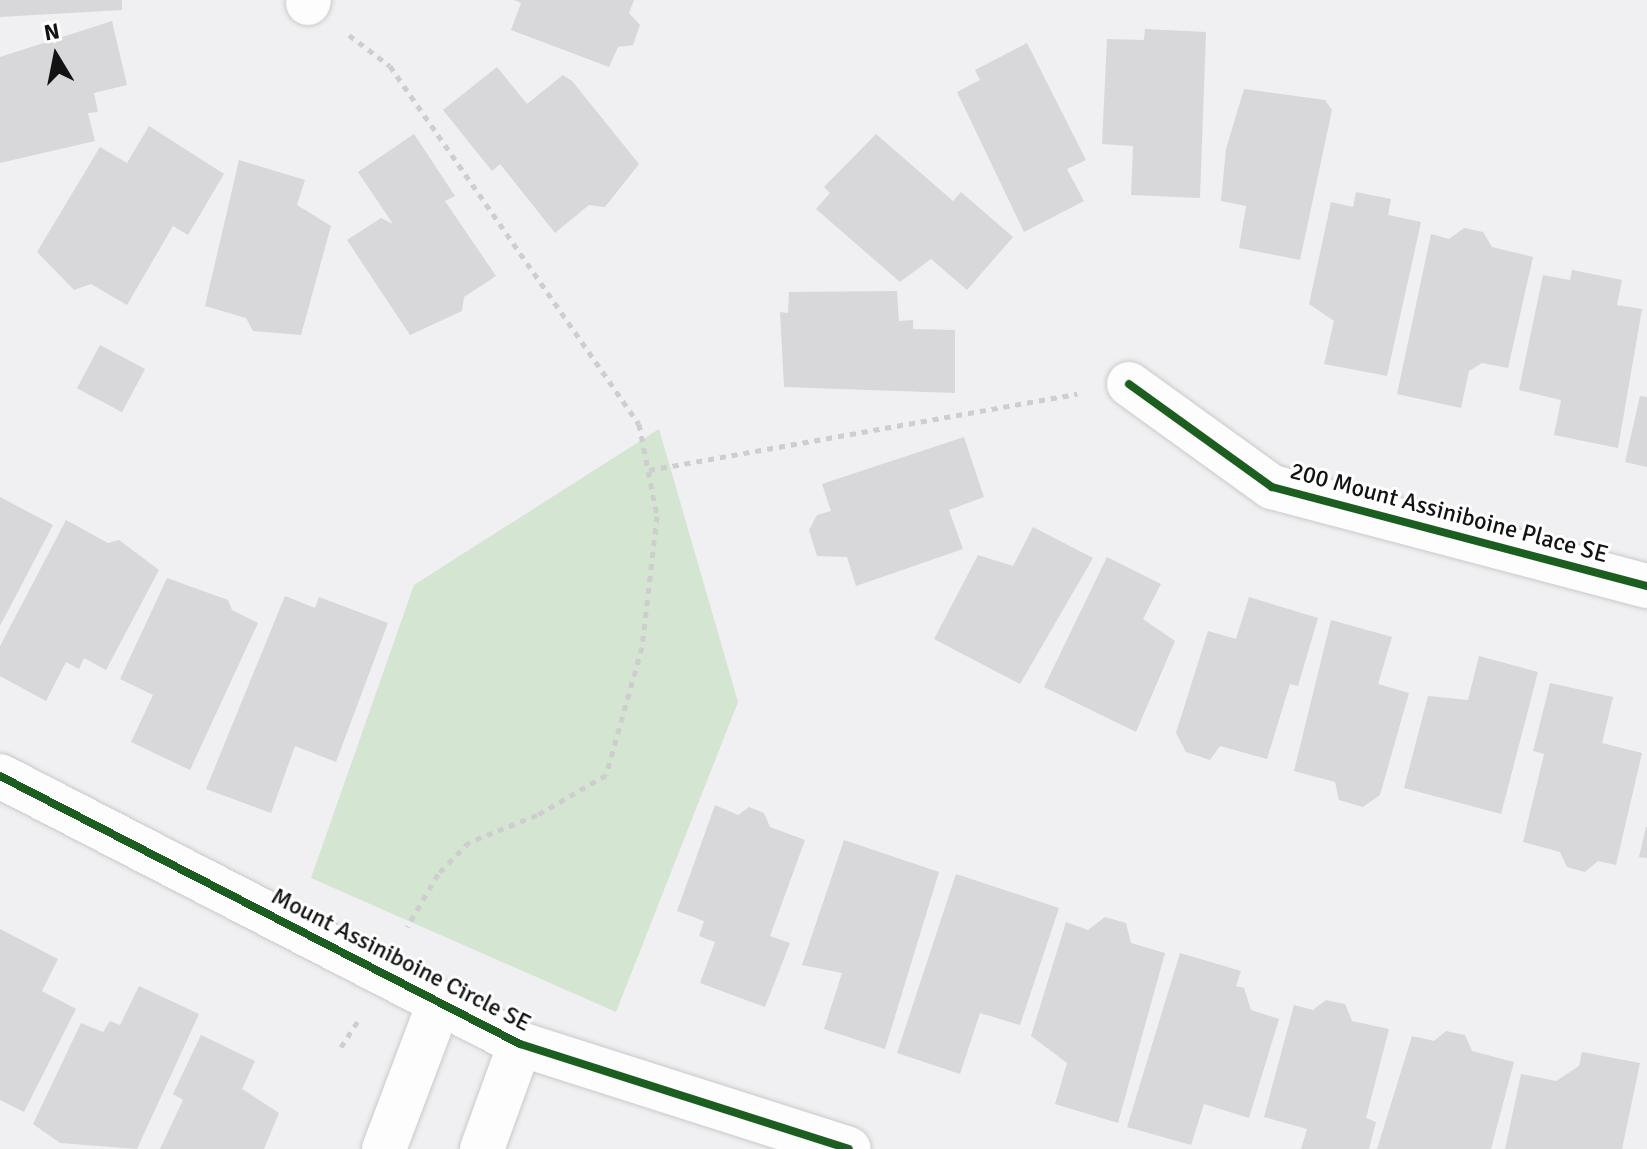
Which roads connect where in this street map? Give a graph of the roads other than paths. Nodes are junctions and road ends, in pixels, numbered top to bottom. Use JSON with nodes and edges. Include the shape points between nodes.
{"nodes":[{"id":1,"x":1129,"y":384,"type":"road end"},
{"id":2,"x":1647,"y":586,"type":"edge"},
{"id":3,"x":0,"y":776,"type":"edge"},
{"id":4,"x":438,"y":1006,"type":"junction"},
{"id":5,"x":520,"y":1044,"type":"junction"},
{"id":6,"x":384,"y":1149,"type":"edge"},
{"id":7,"x":482,"y":1149,"type":"edge"},
{"id":8,"x":849,"y":1149,"type":"edge"}],
"edges":[{"from":1,"to":2,"type":"street","name":"200 Mount Assiniboine Place SE","via":[[1272,487]]},
{"from":3,"to":4,"type":"street","name":"Mount Assiniboine Circle SE"},
{"from":4,"to":5,"type":"street","name":"Mount Assiniboine Circle SE"},
{"from":4,"to":6,"type":"street"},
{"from":5,"to":7,"type":"street"},
{"from":5,"to":8,"type":"street","name":"Mount Assiniboine Circle SE"}]}
